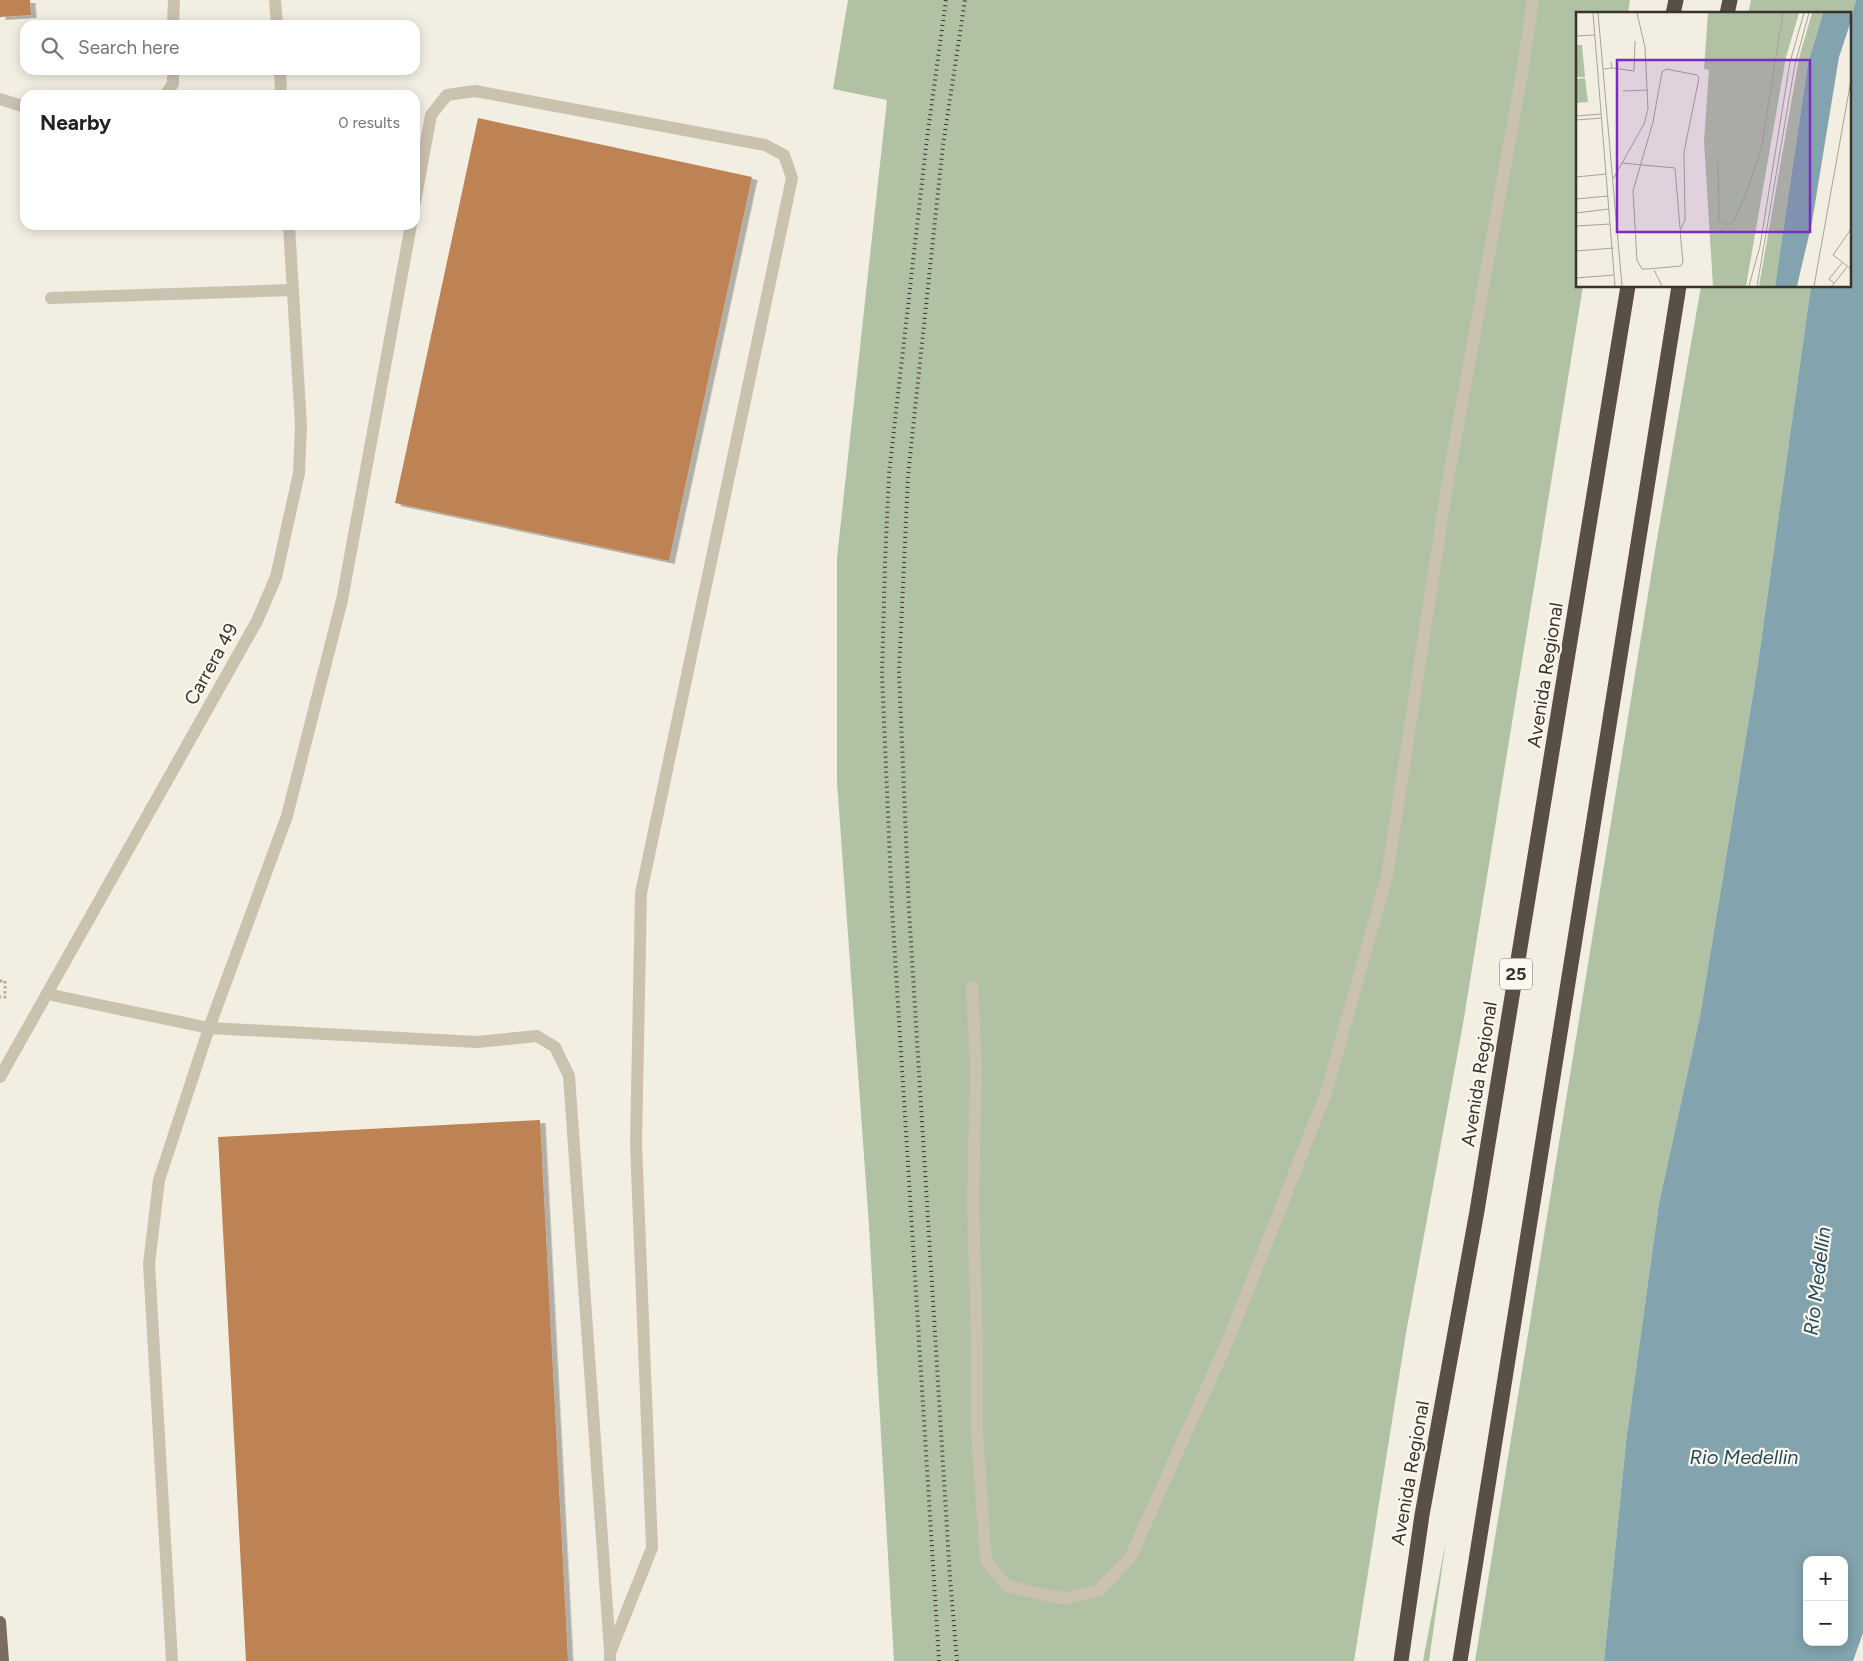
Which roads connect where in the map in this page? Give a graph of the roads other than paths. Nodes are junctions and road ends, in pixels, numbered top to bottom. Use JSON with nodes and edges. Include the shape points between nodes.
{"nodes":[{"id":1,"x":174,"y":0,"type":"edge"},
{"id":2,"x":276,"y":0,"type":"edge"},
{"id":3,"x":1533,"y":0,"type":"edge"},
{"id":4,"x":173,"y":20,"type":"edge"},
{"id":5,"x":277,"y":20,"type":"edge"},
{"id":6,"x":173,"y":75,"type":"edge"},
{"id":7,"x":280,"y":75,"type":"edge"},
{"id":8,"x":169,"y":90,"type":"edge"},
{"id":9,"x":281,"y":90,"type":"edge"},
{"id":10,"x":0,"y":98,"type":"edge"},
{"id":11,"x":20,"y":105,"type":"edge"},
{"id":12,"x":420,"y":175,"type":"edge"},
{"id":13,"x":289,"y":230,"type":"edge"},
{"id":14,"x":410,"y":230,"type":"edge"},
{"id":15,"x":1628,"y":288,"type":"edge"},
{"id":16,"x":1679,"y":288,"type":"edge"},
{"id":17,"x":293,"y":290,"type":"junction"},
{"id":18,"x":51,"y":298,"type":"dead end"},
{"id":19,"x":972,"y":987,"type":"dead end"},
{"id":20,"x":47,"y":994,"type":"junction"},
{"id":21,"x":209,"y":1028,"type":"junction"},
{"id":22,"x":0,"y":1077,"type":"edge"},
{"id":23,"x":0,"y":1622,"type":"edge"},
{"id":24,"x":610,"y":1657,"type":"edge"},
{"id":25,"x":3,"y":1661,"type":"edge"},
{"id":26,"x":172,"y":1661,"type":"edge"},
{"id":27,"x":1401,"y":1661,"type":"edge"},
{"id":28,"x":1460,"y":1661,"type":"edge"}],
"edges":[{"from":1,"to":4,"type":"street"},
{"from":2,"to":5,"type":"street"},
{"from":3,"to":19,"type":"street","via":[[1448,480],[1387,876],[1326,1093],[1228,1338],[1130,1558],[1099,1590],[1067,1598],[1007,1586],[986,1561],[977,1430],[978,1340],[973,1204],[976,1064]]},
{"from":6,"to":8,"type":"street"},
{"from":7,"to":9,"type":"street"},
{"from":10,"to":11,"type":"street"},
{"from":12,"to":24,"type":"street","via":[[431,115],[447,95],[475,91],[765,145],[784,155],[792,178],[641,893],[636,1144],[652,1548]]},
{"from":13,"to":17,"type":"street","name":"Carrera 49"},
{"from":14,"to":21,"type":"street","via":[[342,600],[286,816]]},
{"from":15,"to":27,"type":"highway","name":"Avenida Regional","number":"25","via":[[1477,1211],[1422,1515]]},
{"from":16,"to":28,"type":"highway"},
{"from":17,"to":18,"type":"street"},
{"from":17,"to":20,"type":"street","name":"Carrera 49","via":[[301,426],[299,473],[276,577],[257,621]]},
{"from":20,"to":21,"type":"street"},
{"from":20,"to":22,"type":"street","name":"Carrera 49"},
{"from":21,"to":24,"type":"street","via":[[477,1042],[537,1036],[555,1047],[569,1076]]},
{"from":21,"to":26,"type":"street","via":[[160,1180],[149,1264]]},
{"from":23,"to":25,"type":"main road"}]}
